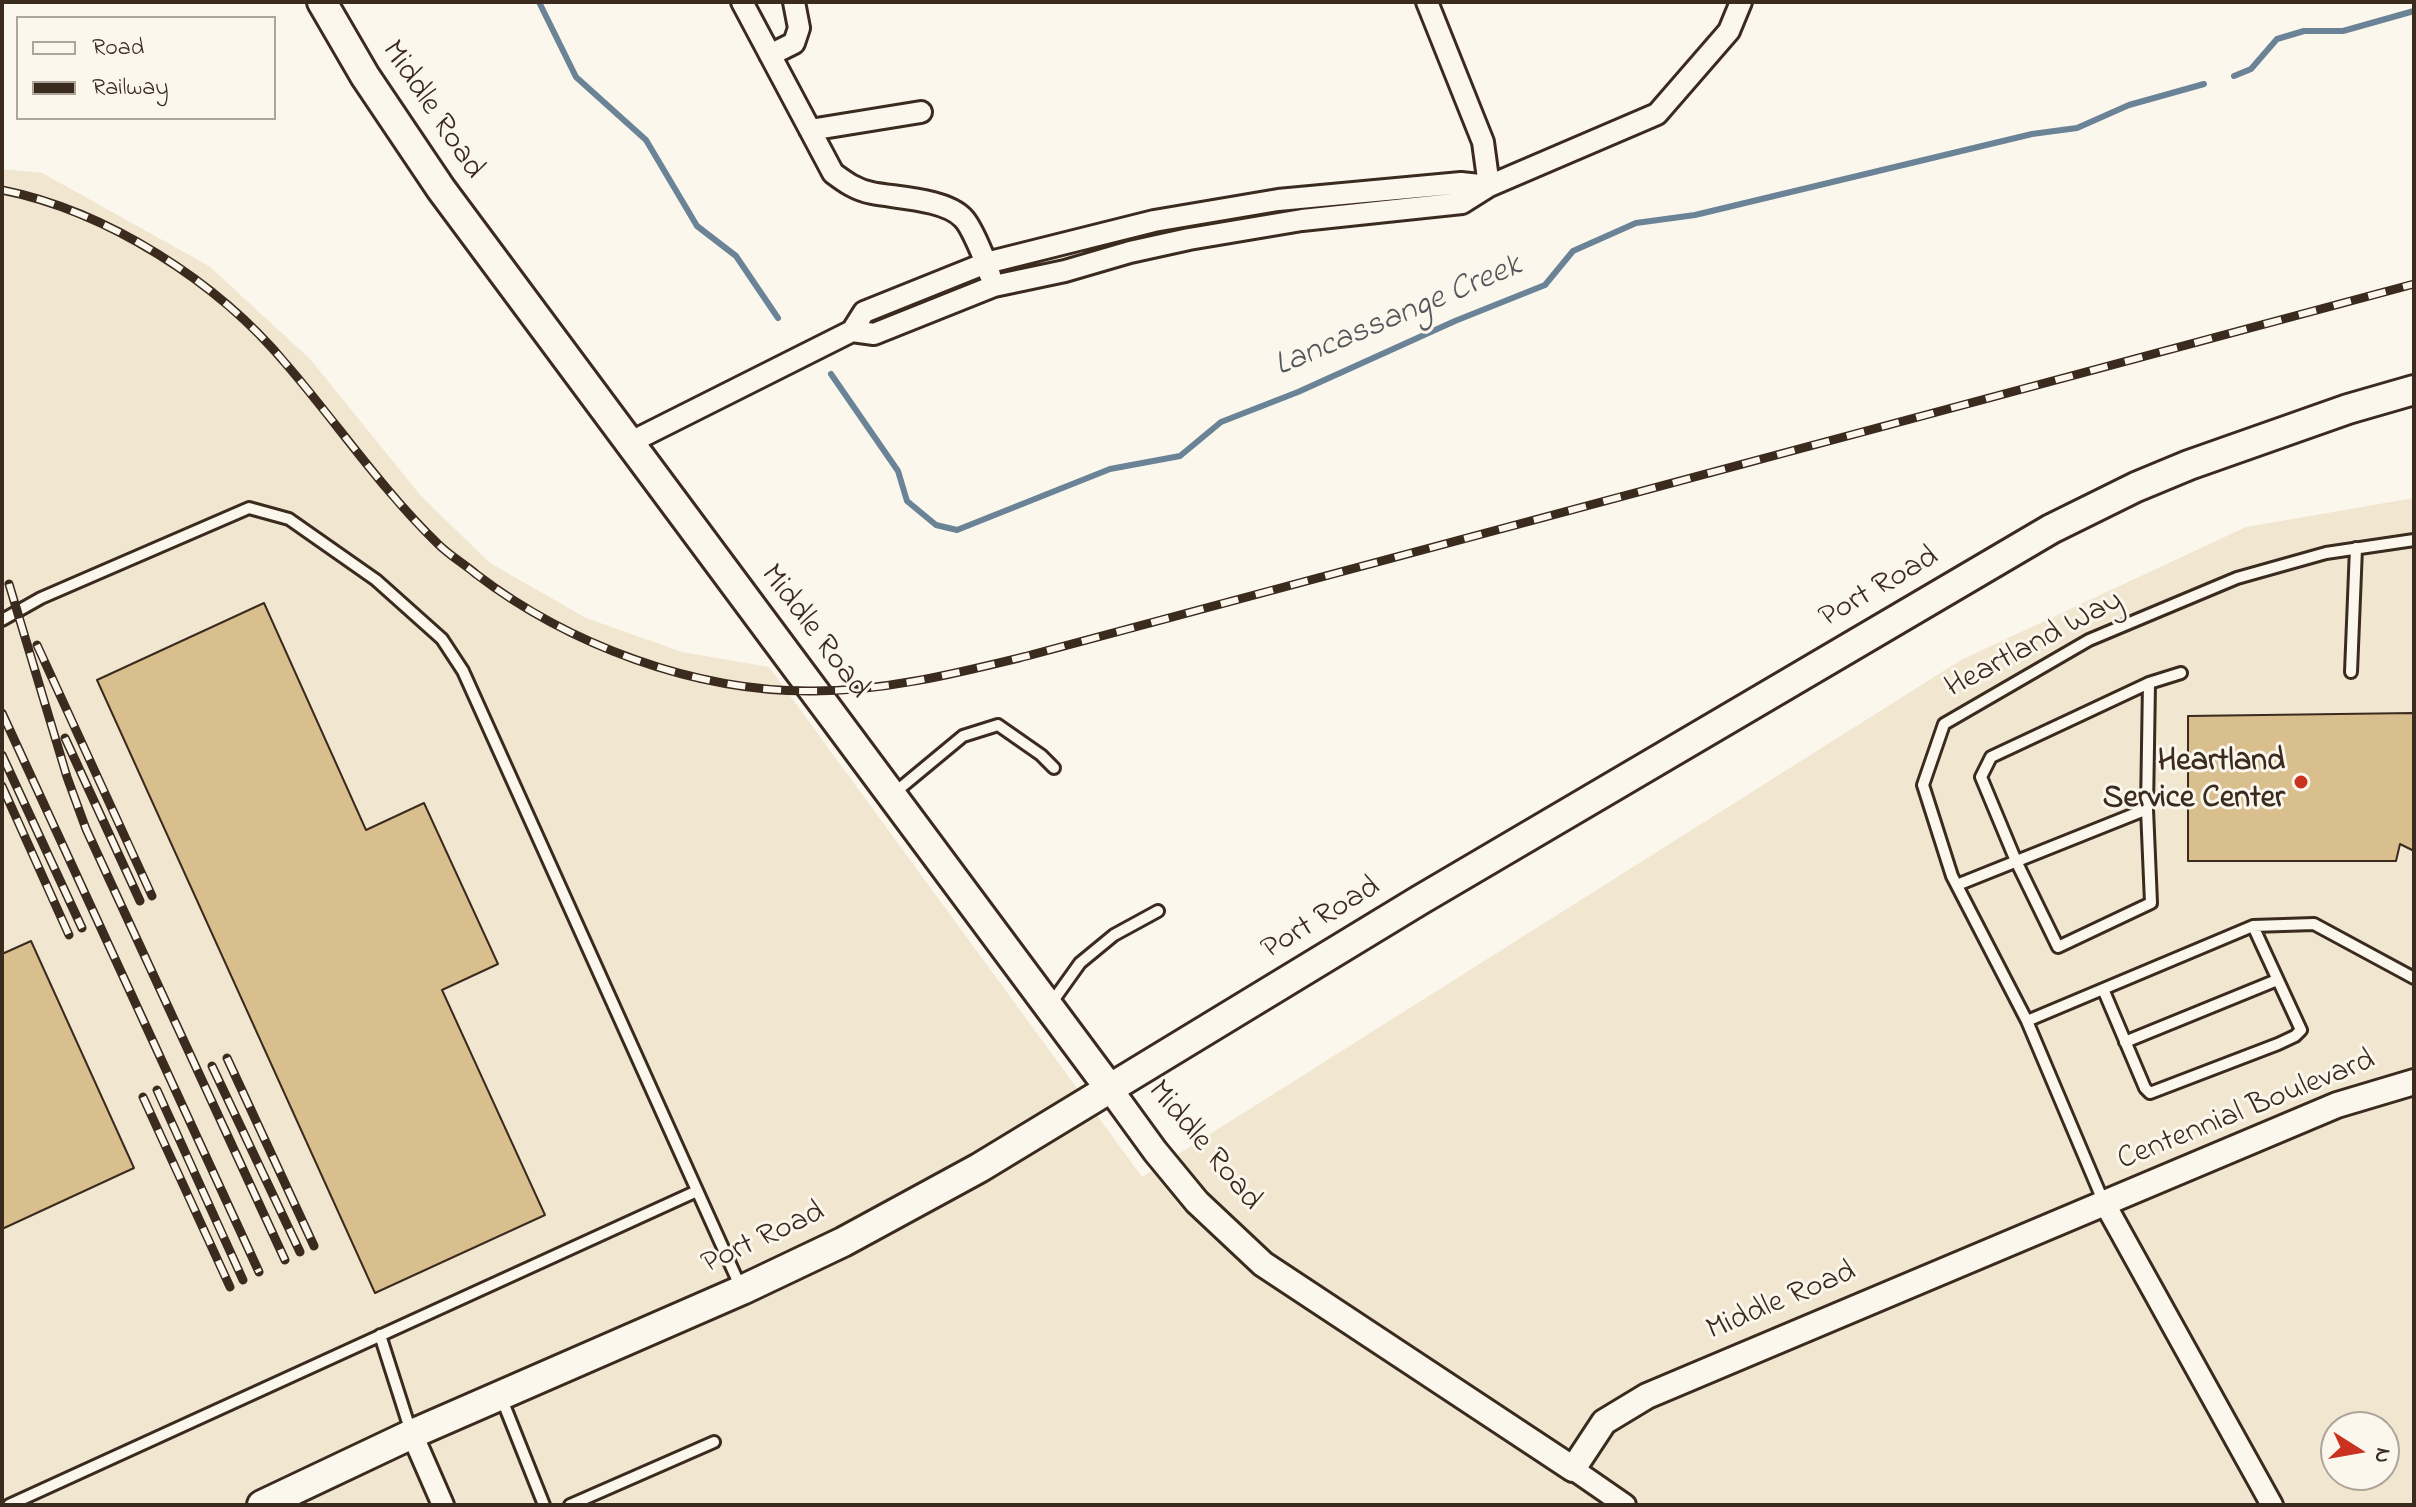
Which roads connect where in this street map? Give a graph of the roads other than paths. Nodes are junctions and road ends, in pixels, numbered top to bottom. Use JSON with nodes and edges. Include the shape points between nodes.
{"nodes":[{"id":1,"x":322,"y":2,"type":"edge"},
{"id":2,"x":742,"y":2,"type":"edge"},
{"id":3,"x":794,"y":2,"type":"edge"},
{"id":4,"x":1427,"y":2,"type":"edge"},
{"id":5,"x":1741,"y":2,"type":"edge"},
{"id":6,"x":770,"y":55,"type":"junction"},
{"id":7,"x":921,"y":112,"type":"dead end"},
{"id":8,"x":810,"y":130,"type":"junction"},
{"id":9,"x":1489,"y":186,"type":"junction"},
{"id":10,"x":986,"y":263,"type":"junction"},
{"id":11,"x":994,"y":286,"type":"junction"},
{"id":12,"x":852,"y":331,"type":"junction"},
{"id":13,"x":2414,"y":390,"type":"edge"},
{"id":14,"x":629,"y":443,"type":"junction"},
{"id":15,"x":2414,"y":540,"type":"edge"},
{"id":16,"x":2356,"y":548,"type":"junction"},
{"id":17,"x":2,"y":620,"type":"edge"},
{"id":18,"x":2351,"y":672,"type":"dead end"},
{"id":19,"x":2181,"y":673,"type":"dead end"},
{"id":20,"x":2149,"y":683,"type":"junction"},
{"id":21,"x":1054,"y":768,"type":"dead end"},
{"id":22,"x":892,"y":795,"type":"junction"},
{"id":23,"x":2147,"y":809,"type":"junction"},
{"id":24,"x":2016,"y":861,"type":"junction"},
{"id":25,"x":1957,"y":885,"type":"junction"},
{"id":26,"x":1158,"y":911,"type":"dead end"},
{"id":27,"x":2253,"y":926,"type":"junction"},
{"id":28,"x":2414,"y":978,"type":"edge"},
{"id":29,"x":2277,"y":980,"type":"junction"},
{"id":30,"x":2103,"y":989,"type":"junction"},
{"id":31,"x":1049,"y":1006,"type":"junction"},
{"id":32,"x":2027,"y":1021,"type":"junction"},
{"id":33,"x":2125,"y":1042,"type":"junction"},
{"id":34,"x":2414,"y":1082,"type":"edge"},
{"id":35,"x":1110,"y":1089,"type":"junction"},
{"id":36,"x":697,"y":1191,"type":"junction"},
{"id":37,"x":2105,"y":1204,"type":"junction"},
{"id":38,"x":742,"y":1290,"type":"junction"},
{"id":39,"x":380,"y":1335,"type":"junction"},
{"id":40,"x":500,"y":1396,"type":"junction"},
{"id":41,"x":412,"y":1434,"type":"junction"},
{"id":42,"x":714,"y":1442,"type":"dead end"},
{"id":43,"x":1573,"y":1469,"type":"junction"},
{"id":44,"x":9,"y":1505,"type":"edge"},
{"id":45,"x":262,"y":1505,"type":"edge"},
{"id":46,"x":443,"y":1505,"type":"edge"},
{"id":47,"x":544,"y":1505,"type":"edge"},
{"id":48,"x":570,"y":1505,"type":"edge"},
{"id":49,"x":1625,"y":1505,"type":"edge"},
{"id":50,"x":2272,"y":1505,"type":"edge"}],
"edges":[{"from":1,"to":14,"type":"main road","name":"Middle Road","via":[[441,189]]},
{"from":2,"to":6,"type":"street"},
{"from":3,"to":6,"type":"street","via":[[799,28],[794,43]]},
{"from":4,"to":9,"type":"street","via":[[1483,142]]},
{"from":5,"to":9,"type":"street","via":[[1729,31],[1657,114]]},
{"from":6,"to":8,"type":"street"},
{"from":7,"to":8,"type":"street"},
{"from":8,"to":10,"type":"street","via":[[833,173],[850,186],[948,208],[964,218]]},
{"from":9,"to":10,"type":"street","via":[[1461,183],[1278,200],[1154,221]]},
{"from":9,"to":11,"type":"street","via":[[1462,203],[1302,220],[1189,239]]},
{"from":10,"to":11,"type":"street"},
{"from":10,"to":12,"type":"street","via":[[864,312]]},
{"from":11,"to":12,"type":"street","via":[[874,334]]},
{"from":12,"to":14,"type":"street"},
{"from":13,"to":35,"type":"main road","name":"Port Road","via":[[2189,465],[2051,529]]},
{"from":14,"to":22,"type":"main road","name":"Middle Road"},
{"from":15,"to":16,"type":"lane","name":"Heartland Way"},
{"from":16,"to":18,"type":"lane"},
{"from":16,"to":25,"type":"lane","name":"Heartland Way","via":[[2237,578],[2089,640],[1944,724],[1923,785]]},
{"from":17,"to":36,"type":"lane","via":[[249,508],[289,519],[376,580],[442,639],[463,671]]},
{"from":19,"to":20,"type":"lane"},
{"from":20,"to":23,"type":"lane"},
{"from":20,"to":24,"type":"lane","via":[[1991,757],[1981,777]]},
{"from":21,"to":22,"type":"lane","via":[[998,725],[963,736]]},
{"from":22,"to":31,"type":"main road","name":"Middle Road"},
{"from":23,"to":24,"type":"lane"},
{"from":23,"to":24,"type":"lane","via":[[2151,903],[2058,947]]},
{"from":24,"to":25,"type":"lane"},
{"from":25,"to":32,"type":"lane","name":"Heartland Way"},
{"from":26,"to":31,"type":"lane","via":[[1114,935],[1080,963]]},
{"from":27,"to":28,"type":"lane","via":[[2314,924]]},
{"from":27,"to":29,"type":"lane"},
{"from":27,"to":30,"type":"lane"},
{"from":29,"to":33,"type":"lane"},
{"from":29,"to":33,"type":"lane","via":[[2301,1030],[2278,1044],[2150,1093]]},
{"from":30,"to":32,"type":"lane"},
{"from":30,"to":33,"type":"lane"},
{"from":31,"to":35,"type":"main road","name":"Middle Road"},
{"from":32,"to":37,"type":"lane","name":"Heartland Way"},
{"from":34,"to":37,"type":"street","name":"Centennial Boulevard","via":[[2337,1105]]},
{"from":35,"to":38,"type":"main road","name":"Port Road","via":[[966,1176]]},
{"from":35,"to":43,"type":"street","name":"Middle Road","via":[[1197,1202],[1263,1264]]},
{"from":36,"to":38,"type":"lane"},
{"from":36,"to":39,"type":"lane"},
{"from":37,"to":43,"type":"street","name":"Middle Road","via":[[1647,1396],[1604,1422]]},
{"from":37,"to":50,"type":"street"},
{"from":38,"to":40,"type":"main road","name":"Port Road"},
{"from":39,"to":41,"type":"lane"},
{"from":39,"to":44,"type":"lane"},
{"from":40,"to":41,"type":"main road","name":"Port Road"},
{"from":40,"to":47,"type":"lane"},
{"from":41,"to":45,"type":"main road","name":"Port Road","via":[[296,1494]]},
{"from":41,"to":46,"type":"street"},
{"from":42,"to":48,"type":"lane"},
{"from":43,"to":49,"type":"street"}]}
